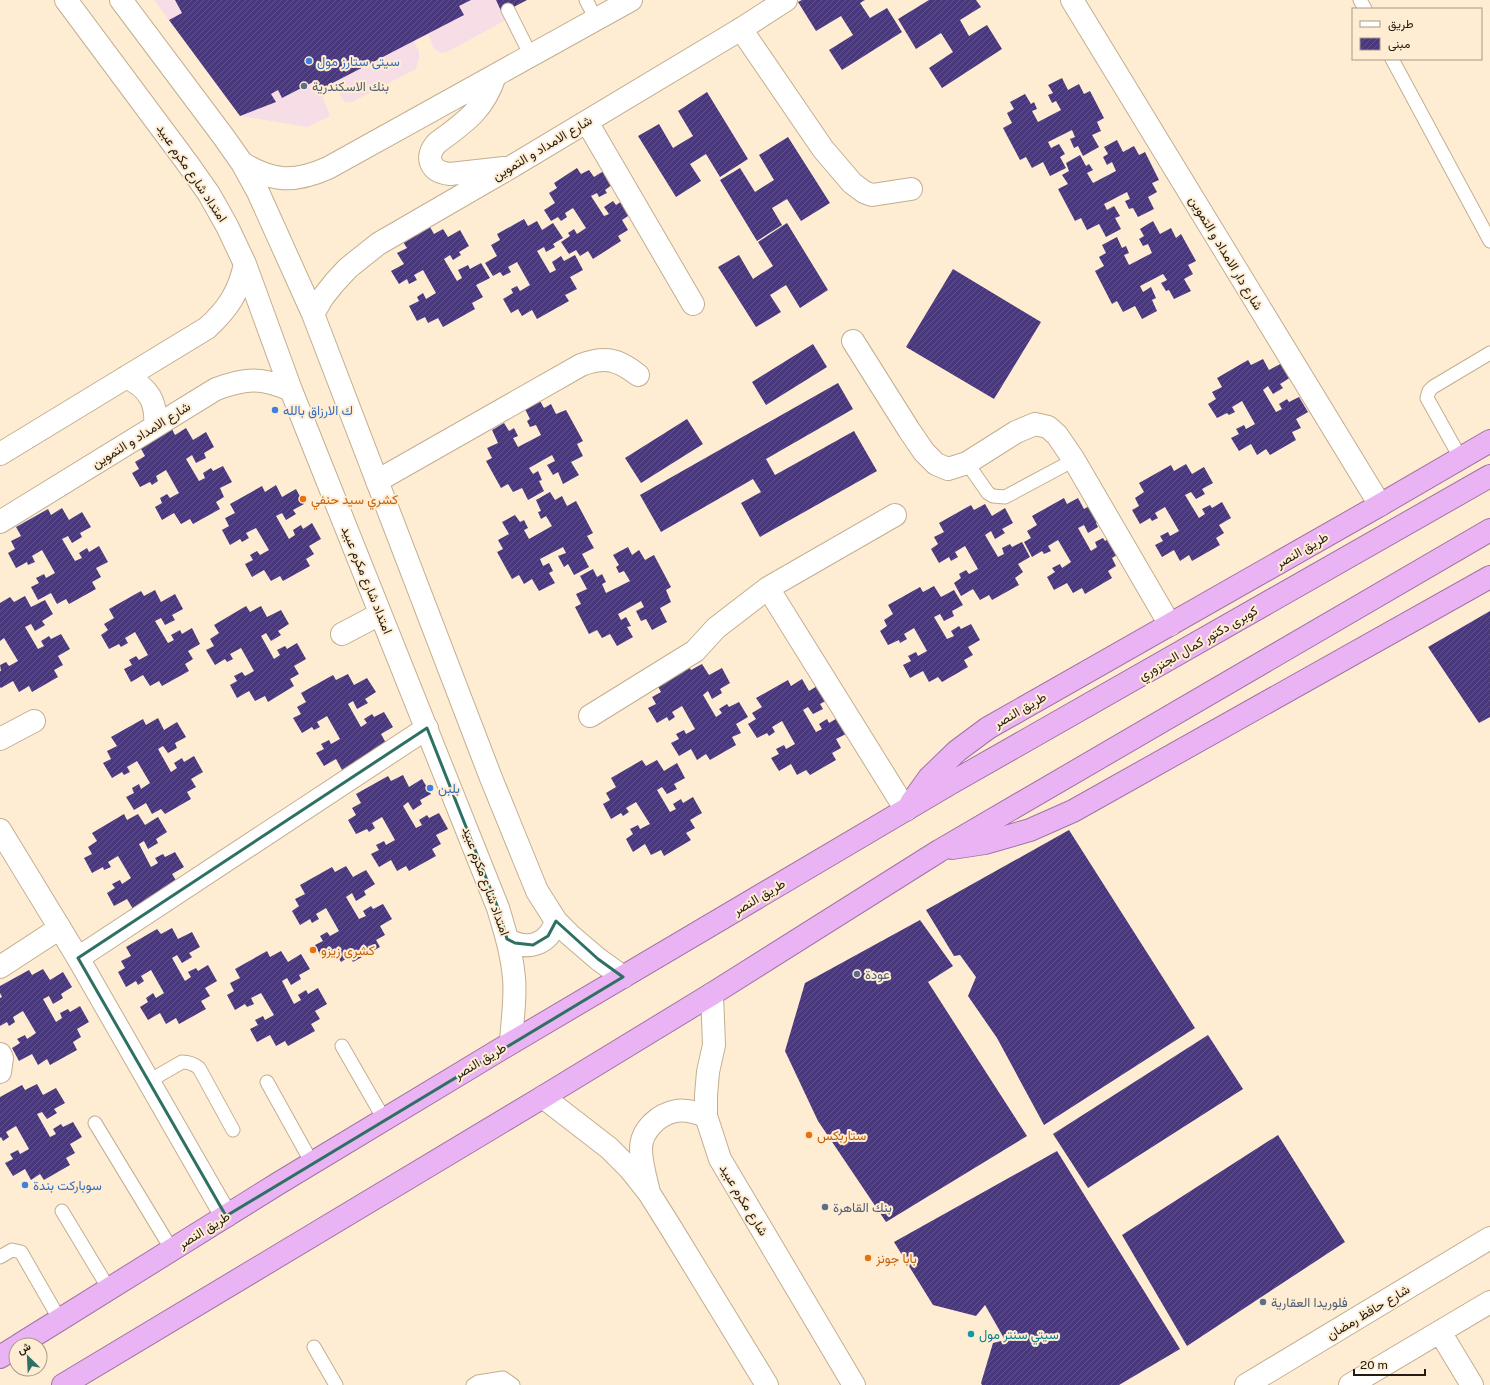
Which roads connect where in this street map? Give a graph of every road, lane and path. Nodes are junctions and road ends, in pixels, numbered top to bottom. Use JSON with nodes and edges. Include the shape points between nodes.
{"nodes":[{"id":1,"x":66,"y":0,"type":"edge"},
{"id":2,"x":121,"y":0,"type":"edge"},
{"id":3,"x":586,"y":0,"type":"edge"},
{"id":4,"x":786,"y":0,"type":"edge"},
{"id":5,"x":1072,"y":0,"type":"edge"},
{"id":6,"x":622,"y":3,"type":"edge"},
{"id":7,"x":508,"y":10,"type":"dead end"},
{"id":8,"x":596,"y":19,"type":"junction"},
{"id":9,"x":740,"y":29,"type":"junction"},
{"id":10,"x":531,"y":56,"type":"junction"},
{"id":11,"x":1393,"y":60,"type":"edge"},
{"id":12,"x":495,"y":76,"type":"junction"},
{"id":13,"x":587,"y":122,"type":"junction"},
{"id":14,"x":242,"y":163,"type":"junction"},
{"id":15,"x":511,"y":167,"type":"junction"},
{"id":16,"x":911,"y":189,"type":"dead end"},
{"id":17,"x":1490,"y":241,"type":"edge"},
{"id":18,"x":245,"y":264,"type":"junction"},
{"id":19,"x":693,"y":304,"type":"dead end"},
{"id":20,"x":313,"y":314,"type":"junction"},
{"id":21,"x":853,"y":340,"type":"dead end"},
{"id":22,"x":1490,"y":353,"type":"edge"},
{"id":23,"x":638,"y":375,"type":"dead end"},
{"id":24,"x":126,"y":377,"type":"junction"},
{"id":25,"x":291,"y":390,"type":"junction"},
{"id":26,"x":155,"y":426,"type":"junction"},
{"id":27,"x":1490,"y":441,"type":"edge"},
{"id":28,"x":0,"y":454,"type":"edge"},
{"id":29,"x":1461,"y":459,"type":"junction"},
{"id":30,"x":1074,"y":460,"type":"junction"},
{"id":31,"x":967,"y":463,"type":"junction"},
{"id":32,"x":1490,"y":476,"type":"edge"},
{"id":33,"x":377,"y":481,"type":"junction"},
{"id":34,"x":1380,"y":506,"type":"junction"},
{"id":35,"x":895,"y":515,"type":"dead end"},
{"id":36,"x":0,"y":522,"type":"edge"},
{"id":37,"x":1490,"y":530,"type":"edge"},
{"id":38,"x":1490,"y":577,"type":"edge"},
{"id":39,"x":768,"y":588,"type":"junction"},
{"id":40,"x":380,"y":614,"type":"junction"},
{"id":41,"x":1170,"y":625,"type":"junction"},
{"id":42,"x":342,"y":634,"type":"dead end"},
{"id":43,"x":590,"y":716,"type":"dead end"},
{"id":44,"x":34,"y":721,"type":"dead end"},
{"id":45,"x":427,"y":728,"type":"junction"},
{"id":46,"x":0,"y":740,"type":"edge"},
{"id":47,"x":906,"y":810,"type":"junction"},
{"id":48,"x":0,"y":830,"type":"edge"},
{"id":49,"x":939,"y":851,"type":"junction"},
{"id":50,"x":556,"y":920,"type":"junction"},
{"id":51,"x":60,"y":928,"type":"junction"},
{"id":52,"x":507,"y":939,"type":"junction"},
{"id":53,"x":78,"y":958,"type":"junction"},
{"id":54,"x":0,"y":967,"type":"edge"},
{"id":55,"x":623,"y":977,"type":"junction"},
{"id":56,"x":712,"y":994,"type":"junction"},
{"id":57,"x":511,"y":1043,"type":"junction"},
{"id":58,"x":342,"y":1046,"type":"dead end"},
{"id":59,"x":0,"y":1054,"type":"edge"},
{"id":60,"x":0,"y":1072,"type":"edge"},
{"id":61,"x":149,"y":1081,"type":"junction"},
{"id":62,"x":267,"y":1082,"type":"dead end"},
{"id":63,"x":543,"y":1097,"type":"junction"},
{"id":64,"x":706,"y":1116,"type":"junction"},
{"id":65,"x":384,"y":1119,"type":"junction"},
{"id":66,"x":95,"y":1122,"type":"dead end"},
{"id":67,"x":233,"y":1130,"type":"dead end"},
{"id":68,"x":312,"y":1163,"type":"junction"},
{"id":69,"x":648,"y":1193,"type":"junction"},
{"id":70,"x":62,"y":1211,"type":"dead end"},
{"id":71,"x":226,"y":1216,"type":"junction"},
{"id":72,"x":1490,"y":1238,"type":"edge"},
{"id":73,"x":172,"y":1250,"type":"junction"},
{"id":74,"x":0,"y":1256,"type":"edge"},
{"id":75,"x":109,"y":1289,"type":"junction"},
{"id":76,"x":1490,"y":1302,"type":"edge"},
{"id":77,"x":60,"y":1320,"type":"junction"},
{"id":78,"x":1440,"y":1332,"type":"junction"},
{"id":79,"x":33,"y":1337,"type":"edge"},
{"id":80,"x":314,"y":1347,"type":"dead end"},
{"id":81,"x":85,"y":1379,"type":"edge"},
{"id":82,"x":63,"y":1385,"type":"edge"},
{"id":83,"x":336,"y":1385,"type":"edge"},
{"id":84,"x":473,"y":1385,"type":"edge"},
{"id":85,"x":513,"y":1385,"type":"edge"},
{"id":86,"x":767,"y":1385,"type":"edge"},
{"id":87,"x":854,"y":1385,"type":"edge"},
{"id":88,"x":1246,"y":1385,"type":"edge"},
{"id":89,"x":1350,"y":1385,"type":"edge"},
{"id":90,"x":1472,"y":1385,"type":"edge"}],
"edges":[{"from":1,"to":18,"type":"street","name":"امتداد شارع مكرم عبيد","via":[[196,176],[228,226]]},
{"from":2,"to":14,"type":"street"},
{"from":3,"to":8,"type":"lane"},
{"from":4,"to":9,"type":"street","name":"شارع الامداد و التموين"},
{"from":5,"to":34,"type":"street","name":"شارع دار الامداد و التموين"},
{"from":6,"to":8,"type":"street"},
{"from":7,"to":10,"type":"lane"},
{"from":8,"to":10,"type":"street"},
{"from":9,"to":13,"type":"street","name":"شارع الامداد و التموين"},
{"from":9,"to":16,"type":"street","via":[[823,149],[852,183],[872,195]]},
{"from":10,"to":12,"type":"street"},
{"from":11,"to":17,"type":"lane"},
{"from":12,"to":14,"type":"street","via":[[311,176],[293,179],[275,177],[257,172]]},
{"from":12,"to":15,"type":"street","via":[[476,112],[432,148],[431,163],[436,170],[450,174]]},
{"from":13,"to":15,"type":"street","name":"شارع الامداد و التموين"},
{"from":13,"to":19,"type":"street"},
{"from":14,"to":20,"type":"street","via":[[258,192]]},
{"from":15,"to":20,"type":"street","name":"شارع الامداد و التموين","via":[[373,248],[335,282]]},
{"from":18,"to":24,"type":"street","via":[[236,292],[219,317],[206,328]]},
{"from":18,"to":25,"type":"street","name":"امتداد شارع مكرم عبيد"},
{"from":20,"to":33,"type":"street"},
{"from":21,"to":31,"type":"street","via":[[924,452],[936,464],[948,469]]},
{"from":22,"to":29,"type":"lane","via":[[1433,387],[1427,398]]},
{"from":23,"to":33,"type":"street","via":[[626,365],[612,360],[596,360],[581,365]]},
{"from":24,"to":26,"type":"street","via":[[136,381],[150,396],[156,416]]},
{"from":24,"to":28,"type":"street"},
{"from":25,"to":26,"type":"street","name":"شارع الامداد و التموين","via":[[275,383],[258,380],[228,384]]},
{"from":25,"to":40,"type":"street","name":"امتداد شارع مكرم عبيد"},
{"from":26,"to":36,"type":"street","name":"شارع الامداد و التموين"},
{"from":27,"to":29,"type":"highway","name":"طريق النصر"},
{"from":29,"to":34,"type":"highway","name":"طريق النصر"},
{"from":30,"to":31,"type":"lane","via":[[1004,497],[988,493]]},
{"from":30,"to":31,"type":"street","via":[[1048,427],[1035,424],[1016,432]]},
{"from":30,"to":41,"type":"street"},
{"from":32,"to":47,"type":"highway","name":"كوبرى دكتور كمال الجنزوري"},
{"from":33,"to":50,"type":"street","via":[[537,891]]},
{"from":34,"to":41,"type":"highway","name":"طريق النصر"},
{"from":35,"to":39,"type":"street"},
{"from":37,"to":49,"type":"highway"},
{"from":38,"to":49,"type":"highway","via":[[1073,811],[1030,830],[985,843]]},
{"from":39,"to":43,"type":"street","via":[[716,628],[695,651]]},
{"from":39,"to":47,"type":"street"},
{"from":40,"to":42,"type":"street"},
{"from":40,"to":45,"type":"street","name":"امتداد شارع مكرم عبيد"},
{"from":41,"to":47,"type":"highway","name":"طريق النصر","via":[[988,728],[957,751],[934,773]]},
{"from":44,"to":46,"type":"street"},
{"from":45,"to":52,"type":"street","name":"امتداد شارع مكرم عبيد","via":[[498,908]]},
{"from":45,"to":53,"type":"street"},
{"from":47,"to":55,"type":"highway","name":"طريق النصر"},
{"from":48,"to":51,"type":"street"},
{"from":49,"to":56,"type":"highway"},
{"from":50,"to":52,"type":"street","via":[[554,929],[541,942],[523,945]]},
{"from":50,"to":55,"type":"street","via":[[584,948]]},
{"from":51,"to":53,"type":"street"},
{"from":51,"to":54,"type":"street"},
{"from":52,"to":57,"type":"street","name":"امتداد شارع مكرم عبيد","via":[[511,952],[515,996]]},
{"from":53,"to":61,"type":"street"},
{"from":55,"to":57,"type":"highway","name":"طريق النصر"},
{"from":56,"to":63,"type":"highway"},
{"from":56,"to":64,"type":"street","name":"شارع مكرم عبيد","via":[[714,1045],[708,1072]]},
{"from":57,"to":65,"type":"highway","name":"طريق النصر"},
{"from":58,"to":65,"type":"lane"},
{"from":59,"to":60,"type":"street"},
{"from":61,"to":67,"type":"lane","via":[[182,1062],[196,1065]]},
{"from":61,"to":71,"type":"street"},
{"from":62,"to":68,"type":"lane"},
{"from":63,"to":69,"type":"street","via":[[609,1148],[630,1169]]},
{"from":63,"to":81,"type":"highway"},
{"from":64,"to":69,"type":"street","via":[[696,1112],[677,1111],[660,1117],[647,1130],[641,1147]]},
{"from":64,"to":87,"type":"street","name":"شارع مكرم عبيد","via":[[720,1159]]},
{"from":65,"to":68,"type":"highway","name":"طريق النصر"},
{"from":66,"to":73,"type":"lane"},
{"from":68,"to":71,"type":"highway","name":"طريق النصر"},
{"from":69,"to":86,"type":"street"},
{"from":70,"to":75,"type":"lane"},
{"from":71,"to":73,"type":"highway","name":"طريق النصر"},
{"from":72,"to":88,"type":"street","name":"شارع حافظ رمضان"},
{"from":73,"to":75,"type":"highway","name":"طريق النصر"},
{"from":74,"to":77,"type":"lane","via":[[12,1250],[21,1252]]},
{"from":75,"to":77,"type":"highway","name":"طريق النصر"},
{"from":76,"to":78,"type":"street"},
{"from":77,"to":79,"type":"highway","name":"طريق النصر"},
{"from":78,"to":89,"type":"street"},
{"from":78,"to":90,"type":"street"},
{"from":80,"to":83,"type":"lane"},
{"from":81,"to":82,"type":"highway"},
{"from":84,"to":85,"type":"lane","via":[[503,1378]]}]}
